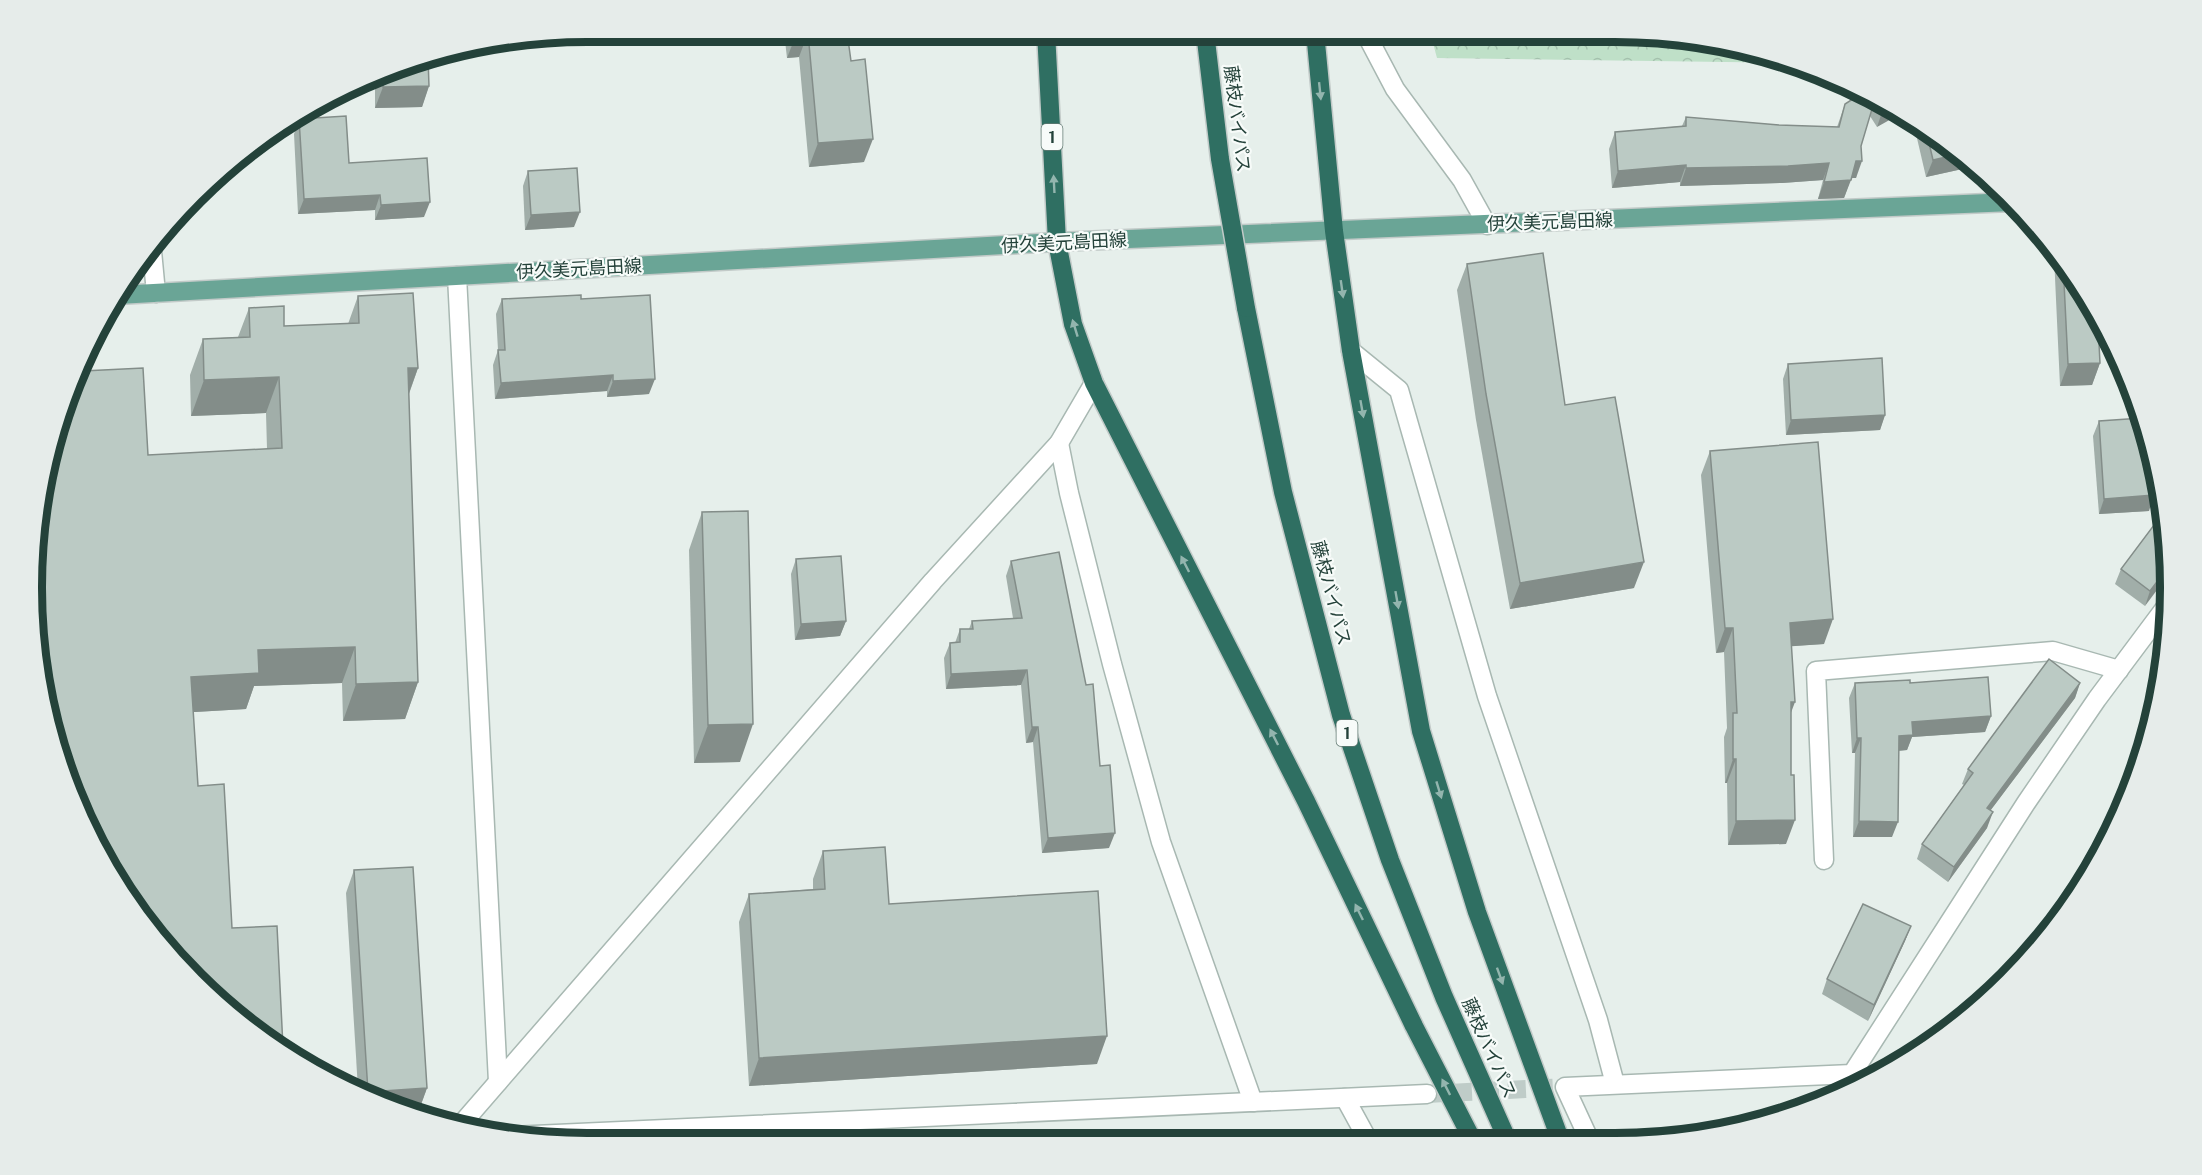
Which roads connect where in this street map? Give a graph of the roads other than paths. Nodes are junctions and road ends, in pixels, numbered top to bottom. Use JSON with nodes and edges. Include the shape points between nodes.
{"nodes":[{"id":1,"x":1047,"y":42,"type":"edge"},
{"id":2,"x":1206,"y":42,"type":"edge"},
{"id":3,"x":1316,"y":42,"type":"edge"},
{"id":4,"x":1370,"y":42,"type":"edge"},
{"id":5,"x":2000,"y":203,"type":"edge"},
{"id":6,"x":1487,"y":225,"type":"junction"},
{"id":7,"x":1334,"y":231,"type":"junction"},
{"id":8,"x":1057,"y":242,"type":"junction"},
{"id":9,"x":153,"y":258,"type":"edge"},
{"id":10,"x":457,"y":276,"type":"junction"},
{"id":11,"x":156,"y":293,"type":"junction"},
{"id":12,"x":128,"y":294,"type":"edge"},
{"id":13,"x":1351,"y":351,"type":"junction"},
{"id":14,"x":1094,"y":383,"type":"junction"},
{"id":15,"x":1059,"y":443,"type":"junction"},
{"id":16,"x":2159,"y":616,"type":"edge"},
{"id":17,"x":2118,"y":670,"type":"junction"},
{"id":18,"x":1824,"y":860,"type":"dead end"},
{"id":19,"x":498,"y":1082,"type":"junction"},
{"id":20,"x":1616,"y":1084,"type":"junction"},
{"id":21,"x":1426,"y":1094,"type":"tunnel mouth"},
{"id":22,"x":1346,"y":1098,"type":"junction"},
{"id":23,"x":1253,"y":1102,"type":"junction"},
{"id":24,"x":466,"y":1119,"type":"edge"},
{"id":25,"x":581,"y":1133,"type":"edge"},
{"id":26,"x":1364,"y":1133,"type":"edge"},
{"id":27,"x":1469,"y":1133,"type":"edge"},
{"id":28,"x":1504,"y":1133,"type":"edge"},
{"id":29,"x":1558,"y":1133,"type":"edge"},
{"id":30,"x":1586,"y":1133,"type":"edge"}],
"edges":[{"from":8,"to":1,"type":"highway","number":"1","one_way":true},
{"from":2,"to":28,"type":"highway","name":"藤枝バイパス","number":"1","bridge":true,"via":[[1220,159],[1246,308],[1283,492],[1341,715],[1394,871]]},
{"from":3,"to":7,"type":"highway","one_way":true},
{"from":4,"to":6,"type":"street","via":[[1395,89],[1462,180]]},
{"from":5,"to":6,"type":"main road","name":"伊久美元島田線"},
{"from":6,"to":7,"type":"main road","name":"伊久美元島田線"},
{"from":7,"to":8,"type":"main road","name":"伊久美元島田線"},
{"from":7,"to":13,"type":"highway","one_way":true},
{"from":8,"to":10,"type":"main road","name":"伊久美元島田線"},
{"from":14,"to":8,"type":"highway","number":"1","one_way":true,"via":[[1073,324]]},
{"from":9,"to":11,"type":"street"},
{"from":10,"to":11,"type":"main road","name":"伊久美元島田線"},
{"from":10,"to":19,"type":"street"},
{"from":11,"to":12,"type":"main road","name":"伊久美元島田線"},
{"from":13,"to":20,"type":"street","via":[[1400,390],[1488,696]]},
{"from":13,"to":29,"type":"highway","one_way":true,"via":[[1421,731],[1477,912]]},
{"from":14,"to":15,"type":"street"},
{"from":27,"to":14,"type":"highway","number":"1","one_way":true},
{"from":15,"to":19,"type":"street","via":[[933,581]]},
{"from":15,"to":23,"type":"street","via":[[1112,664],[1161,842]]},
{"from":16,"to":17,"type":"street"},
{"from":17,"to":18,"type":"street","via":[[2053,651],[1816,671]]},
{"from":17,"to":20,"type":"street","via":[[2026,803],[1852,1074]]},
{"from":19,"to":24,"type":"street"},
{"from":20,"to":30,"type":"street","via":[[1565,1087]]},
{"from":21,"to":22,"type":"street"},
{"from":22,"to":23,"type":"street"},
{"from":22,"to":26,"type":"street"},
{"from":23,"to":25,"type":"street"}]}
